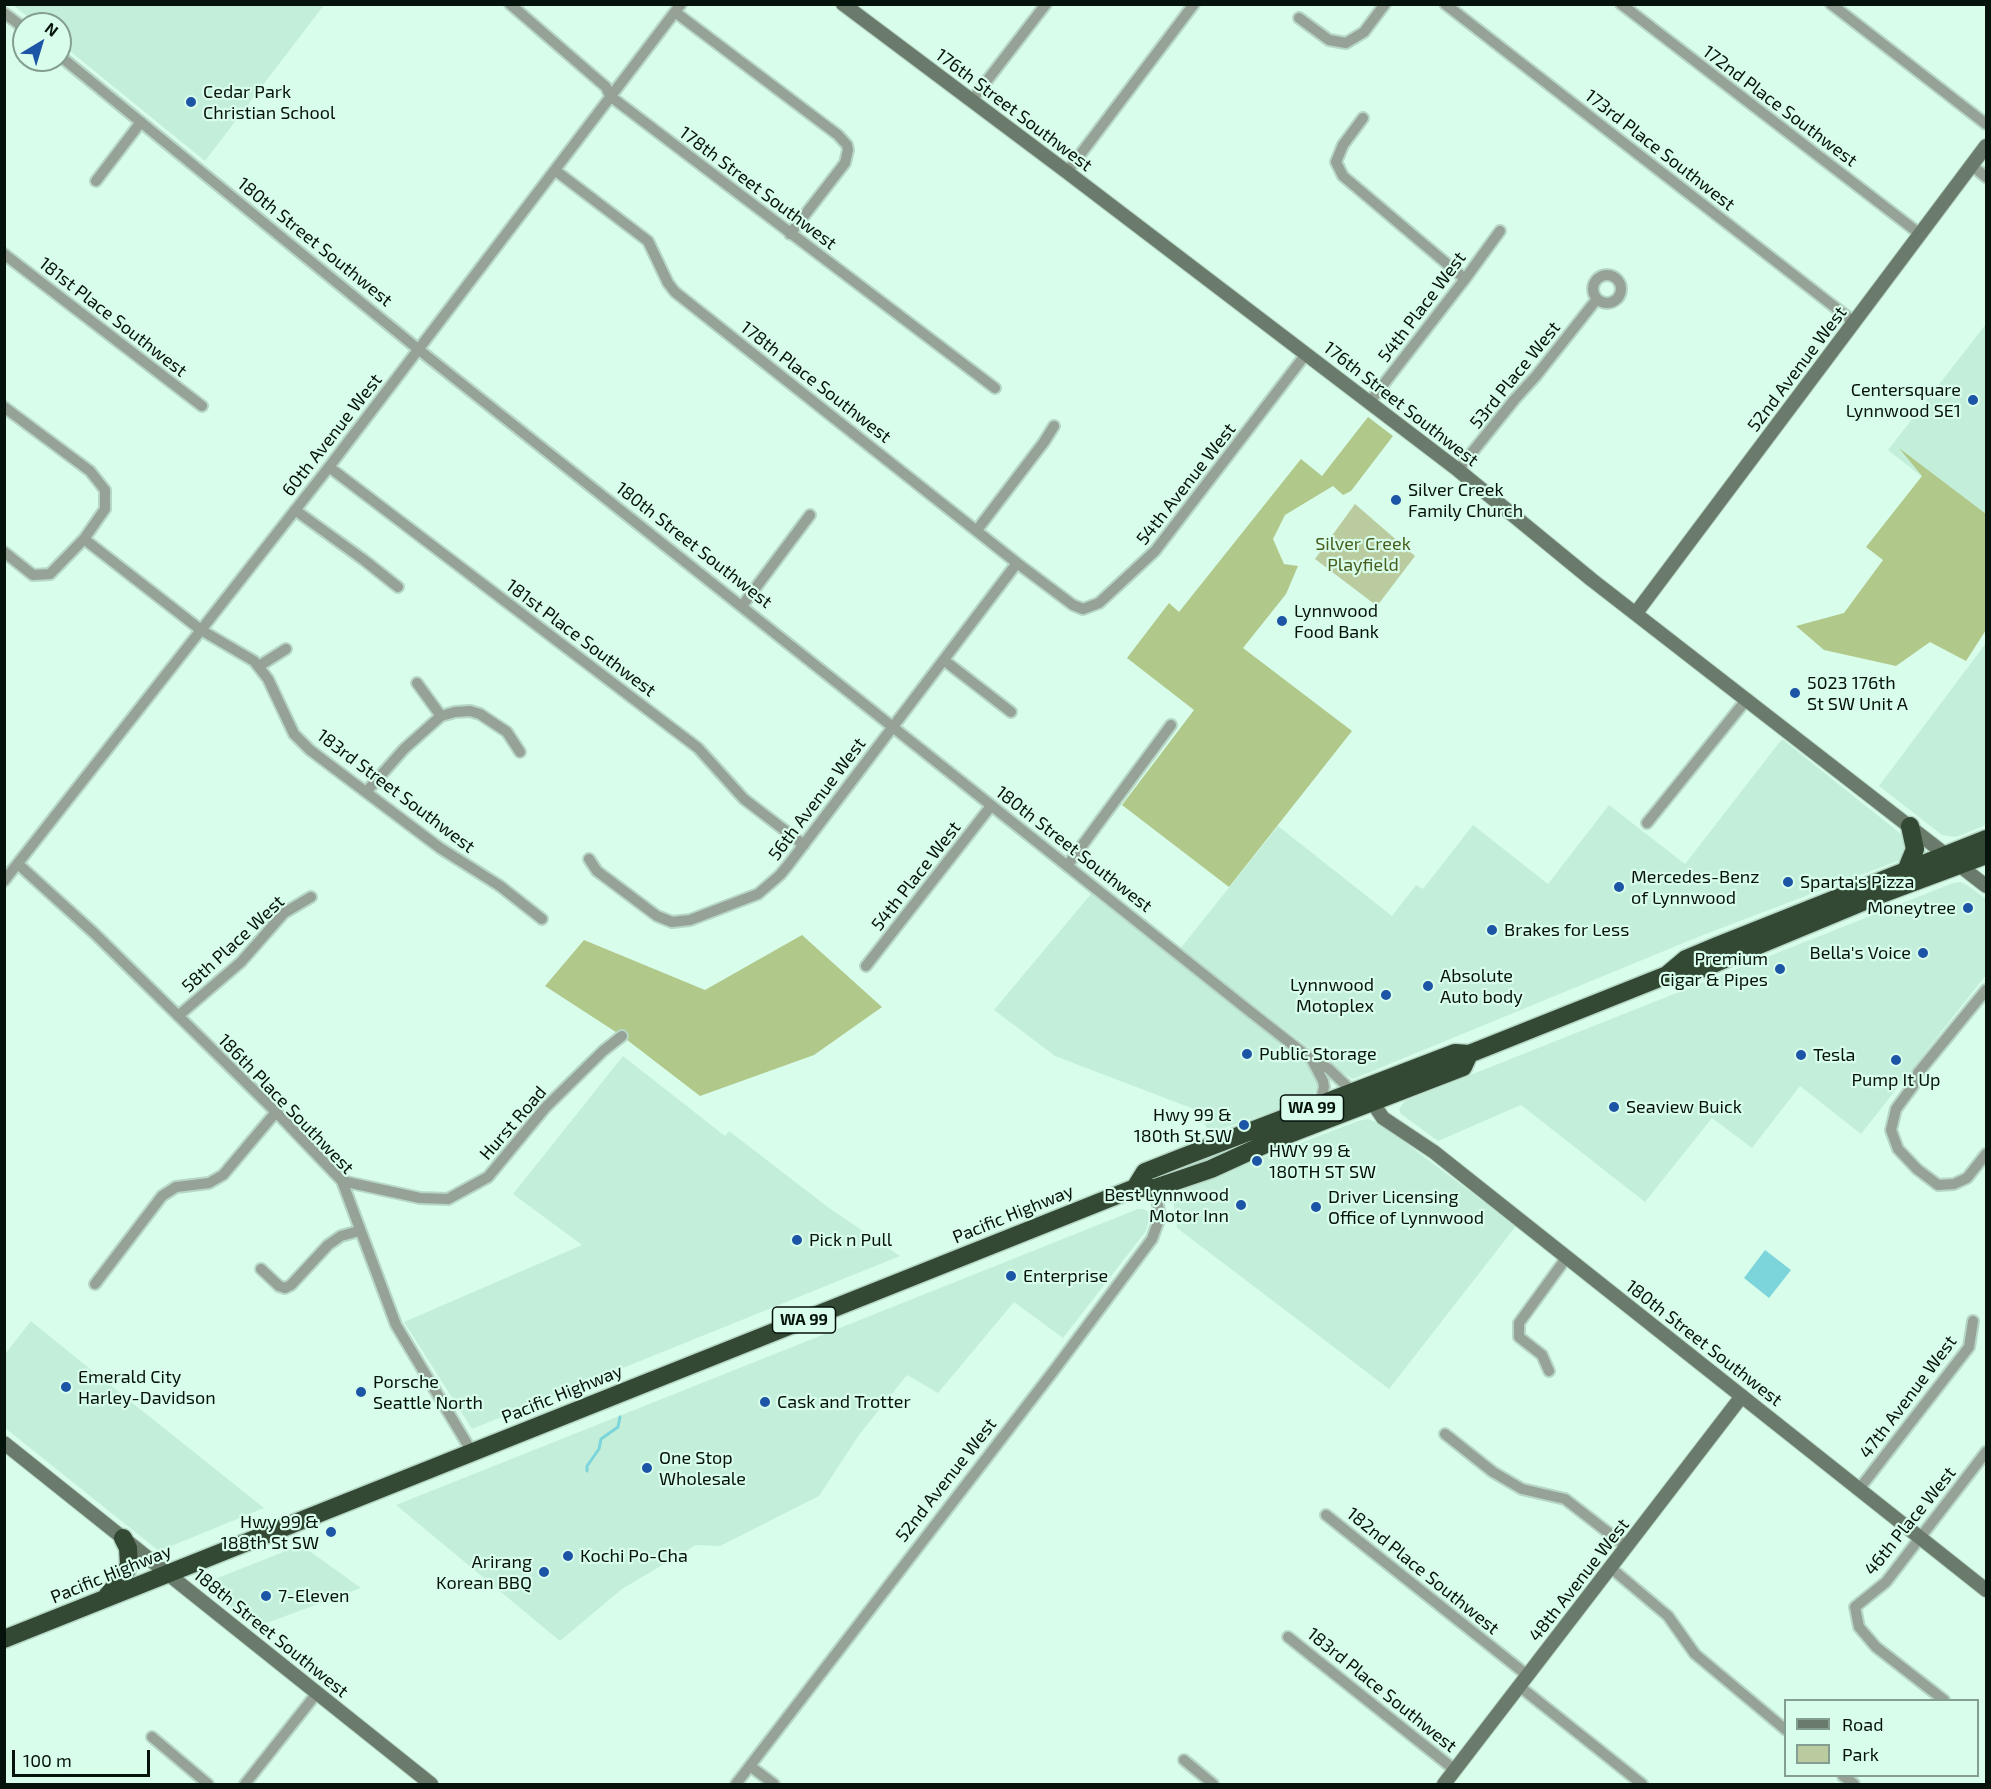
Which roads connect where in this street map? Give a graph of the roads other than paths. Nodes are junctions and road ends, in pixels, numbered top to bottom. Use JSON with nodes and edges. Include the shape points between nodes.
{"nodes":[{"id":1,"x":510,"y":4,"type":"edge"},
{"id":2,"x":843,"y":4,"type":"edge"},
{"id":3,"x":1046,"y":4,"type":"edge"},
{"id":4,"x":1194,"y":4,"type":"edge"},
{"id":5,"x":1385,"y":4,"type":"edge"},
{"id":6,"x":1445,"y":4,"type":"edge"},
{"id":7,"x":1621,"y":4,"type":"edge"},
{"id":8,"x":1831,"y":4,"type":"edge"},
{"id":9,"x":678,"y":8,"type":"edge"},
{"id":10,"x":1299,"y":18,"type":"dead end"},
{"id":11,"x":72,"y":66,"type":"edge"},
{"id":12,"x":610,"y":96,"type":"junction"},
{"id":13,"x":972,"y":100,"type":"junction"},
{"id":14,"x":1363,"y":118,"type":"dead end"},
{"id":15,"x":141,"y":122,"type":"junction"},
{"id":16,"x":1986,"y":124,"type":"edge"},
{"id":17,"x":1986,"y":146,"type":"edge"},
{"id":18,"x":1971,"y":165,"type":"junction"},
{"id":19,"x":556,"y":171,"type":"junction"},
{"id":20,"x":1067,"y":172,"type":"junction"},
{"id":21,"x":1986,"y":177,"type":"edge"},
{"id":22,"x":96,"y":181,"type":"dead end"},
{"id":23,"x":1500,"y":231,"type":"dead end"},
{"id":24,"x":790,"y":234,"type":"junction"},
{"id":25,"x":1920,"y":234,"type":"junction"},
{"id":26,"x":4,"y":254,"type":"edge"},
{"id":27,"x":1465,"y":279,"type":"junction"},
{"id":28,"x":1597,"y":299,"type":"dead end"},
{"id":29,"x":1854,"y":322,"type":"junction"},
{"id":30,"x":418,"y":349,"type":"junction"},
{"id":31,"x":1306,"y":354,"type":"junction"},
{"id":32,"x":995,"y":388,"type":"dead end"},
{"id":33,"x":1369,"y":403,"type":"junction"},
{"id":34,"x":4,"y":406,"type":"edge"},
{"id":35,"x":202,"y":406,"type":"dead end"},
{"id":36,"x":1054,"y":426,"type":"dead end"},
{"id":37,"x":329,"y":467,"type":"junction"},
{"id":38,"x":1458,"y":470,"type":"junction"},
{"id":39,"x":295,"y":510,"type":"junction"},
{"id":40,"x":810,"y":515,"type":"dead end"},
{"id":41,"x":977,"y":530,"type":"junction"},
{"id":42,"x":84,"y":539,"type":"junction"},
{"id":43,"x":4,"y":552,"type":"edge"},
{"id":44,"x":1017,"y":563,"type":"junction"},
{"id":45,"x":398,"y":587,"type":"dead end"},
{"id":46,"x":1074,"y":605,"type":"joint"},
{"id":47,"x":742,"y":606,"type":"junction"},
{"id":48,"x":1636,"y":613,"type":"junction"},
{"id":49,"x":201,"y":630,"type":"junction"},
{"id":50,"x":286,"y":650,"type":"dead end"},
{"id":51,"x":945,"y":661,"type":"junction"},
{"id":52,"x":259,"y":666,"type":"junction"},
{"id":53,"x":417,"y":684,"type":"dead end"},
{"id":54,"x":1747,"y":699,"type":"junction"},
{"id":55,"x":1011,"y":712,"type":"dead end"},
{"id":56,"x":441,"y":716,"type":"junction"},
{"id":57,"x":1172,"y":725,"type":"dead end"},
{"id":58,"x":894,"y":726,"type":"junction"},
{"id":59,"x":520,"y":752,"type":"dead end"},
{"id":60,"x":367,"y":791,"type":"junction"},
{"id":61,"x":991,"y":806,"type":"junction"},
{"id":62,"x":1647,"y":823,"type":"dead end"},
{"id":63,"x":1910,"y":826,"type":"junction"},
{"id":64,"x":1986,"y":840,"type":"edge"},
{"id":65,"x":804,"y":845,"type":"junction"},
{"id":66,"x":1986,"y":855,"type":"edge"},
{"id":67,"x":589,"y":859,"type":"dead end"},
{"id":68,"x":1954,"y":859,"type":"junction"},
{"id":69,"x":18,"y":864,"type":"junction"},
{"id":70,"x":1067,"y":866,"type":"junction"},
{"id":71,"x":1906,"y":871,"type":"junction"},
{"id":72,"x":4,"y":881,"type":"edge"},
{"id":73,"x":1986,"y":886,"type":"edge"},
{"id":74,"x":311,"y":897,"type":"dead end"},
{"id":75,"x":542,"y":919,"type":"dead end"},
{"id":76,"x":1762,"y":929,"type":"junction"},
{"id":77,"x":1712,"y":965,"type":"junction"},
{"id":78,"x":866,"y":966,"type":"dead end"},
{"id":79,"x":1667,"y":975,"type":"junction"},
{"id":80,"x":1986,"y":990,"type":"edge"},
{"id":81,"x":178,"y":1016,"type":"junction"},
{"id":82,"x":622,"y":1036,"type":"dead end"},
{"id":83,"x":1469,"y":1054,"type":"junction"},
{"id":84,"x":1310,"y":1058,"type":"junction"},
{"id":85,"x":1406,"y":1071,"type":"junction"},
{"id":86,"x":1353,"y":1092,"type":"junction"},
{"id":87,"x":1395,"y":1094,"type":"junction"},
{"id":88,"x":1372,"y":1102,"type":"junction"},
{"id":89,"x":1320,"y":1105,"type":"junction"},
{"id":90,"x":276,"y":1112,"type":"junction"},
{"id":91,"x":1397,"y":1126,"type":"junction"},
{"id":92,"x":1290,"y":1134,"type":"junction"},
{"id":93,"x":1986,"y":1154,"type":"edge"},
{"id":94,"x":1177,"y":1160,"type":"junction"},
{"id":95,"x":342,"y":1181,"type":"junction"},
{"id":96,"x":1135,"y":1188,"type":"junction"},
{"id":97,"x":1155,"y":1188,"type":"junction"},
{"id":98,"x":359,"y":1231,"type":"junction"},
{"id":99,"x":1567,"y":1257,"type":"junction"},
{"id":100,"x":261,"y":1269,"type":"dead end"},
{"id":101,"x":95,"y":1284,"type":"dead end"},
{"id":102,"x":1973,"y":1321,"type":"dead end"},
{"id":103,"x":1549,"y":1371,"type":"dead end"},
{"id":104,"x":1742,"y":1396,"type":"junction"},
{"id":105,"x":1445,"y":1434,"type":"dead end"},
{"id":106,"x":4,"y":1443,"type":"edge"},
{"id":107,"x":472,"y":1452,"type":"junction"},
{"id":108,"x":1986,"y":1452,"type":"edge"},
{"id":109,"x":1860,"y":1488,"type":"junction"},
{"id":110,"x":1326,"y":1515,"type":"dead end"},
{"id":111,"x":1920,"y":1537,"type":"junction"},
{"id":112,"x":123,"y":1538,"type":"junction"},
{"id":113,"x":1627,"y":1547,"type":"junction"},
{"id":114,"x":1611,"y":1568,"type":"junction"},
{"id":115,"x":168,"y":1574,"type":"junction"},
{"id":116,"x":1986,"y":1590,"type":"edge"},
{"id":117,"x":105,"y":1599,"type":"junction"},
{"id":118,"x":1288,"y":1636,"type":"dead end"},
{"id":119,"x":4,"y":1639,"type":"edge"},
{"id":120,"x":1523,"y":1681,"type":"junction"},
{"id":121,"x":317,"y":1693,"type":"junction"},
{"id":122,"x":1941,"y":1699,"type":"edge"},
{"id":123,"x":1784,"y":1729,"type":"edge"},
{"id":124,"x":152,"y":1737,"type":"dead end"},
{"id":125,"x":1184,"y":1761,"type":"dead end"},
{"id":126,"x":750,"y":1766,"type":"junction"},
{"id":127,"x":1455,"y":1770,"type":"junction"},
{"id":128,"x":208,"y":1785,"type":"edge"},
{"id":129,"x":245,"y":1785,"type":"edge"},
{"id":130,"x":431,"y":1785,"type":"edge"},
{"id":131,"x":736,"y":1785,"type":"edge"},
{"id":132,"x":774,"y":1785,"type":"edge"},
{"id":133,"x":1213,"y":1785,"type":"edge"},
{"id":134,"x":1444,"y":1785,"type":"edge"},
{"id":135,"x":1642,"y":1785,"type":"edge"}],
"edges":[{"from":1,"to":12,"type":"street","name":"178th Street Southwest","via":[[606,87]]},
{"from":2,"to":13,"type":"street","name":"176th Street Southwest"},
{"from":3,"to":13,"type":"street"},
{"from":4,"to":20,"type":"street"},
{"from":5,"to":10,"type":"street","via":[[1364,32],[1346,43],[1329,39]]},
{"from":6,"to":29,"type":"street","name":"173rd Place Southwest"},
{"from":7,"to":25,"type":"street","name":"172nd Place Southwest"},
{"from":8,"to":16,"type":"street"},
{"from":9,"to":12,"type":"street","name":"60th Avenue West"},
{"from":9,"to":24,"type":"street","via":[[847,145],[845,163]]},
{"from":11,"to":15,"type":"street","name":"180th Street Southwest"},
{"from":12,"to":19,"type":"street","name":"60th Avenue West"},
{"from":12,"to":24,"type":"street","name":"178th Street Southwest"},
{"from":13,"to":20,"type":"street","name":"176th Street Southwest"},
{"from":14,"to":27,"type":"street","via":[[1336,162],[1343,176]]},
{"from":15,"to":22,"type":"street"},
{"from":15,"to":30,"type":"street","name":"180th Street Southwest"},
{"from":17,"to":18,"type":"street","name":"52nd Avenue West"},
{"from":18,"to":21,"type":"street"},
{"from":18,"to":25,"type":"street","name":"52nd Avenue West"},
{"from":19,"to":30,"type":"street","name":"60th Avenue West"},
{"from":19,"to":41,"type":"street","name":"178th Place Southwest","via":[[648,241],[675,292]]},
{"from":20,"to":31,"type":"street","name":"176th Street Southwest"},
{"from":23,"to":27,"type":"street","name":"54th Place West"},
{"from":24,"to":32,"type":"street","name":"178th Street Southwest"},
{"from":25,"to":29,"type":"street","name":"52nd Avenue West"},
{"from":26,"to":35,"type":"street","name":"181st Place Southwest"},
{"from":27,"to":33,"type":"street","name":"54th Place West"},
{"from":28,"to":38,"type":"street","name":"53rd Place West"},
{"from":29,"to":48,"type":"street","name":"52nd Avenue West"},
{"from":30,"to":37,"type":"street","name":"60th Avenue West"},
{"from":30,"to":47,"type":"street","name":"180th Street Southwest"},
{"from":31,"to":33,"type":"street","name":"176th Street Southwest"},
{"from":31,"to":46,"type":"street","name":"54th Avenue West","via":[[1144,563],[1092,607]]},
{"from":33,"to":38,"type":"street","name":"176th Street Southwest"},
{"from":34,"to":42,"type":"street","via":[[90,471],[105,490],[105,509]]},
{"from":36,"to":41,"type":"street"},
{"from":37,"to":39,"type":"street","name":"60th Avenue West"},
{"from":37,"to":65,"type":"street","name":"181st Place Southwest","via":[[698,748],[744,799]]},
{"from":38,"to":48,"type":"street","name":"176th Street Southwest"},
{"from":39,"to":45,"type":"street"},
{"from":39,"to":49,"type":"street","name":"60th Avenue West"},
{"from":40,"to":47,"type":"street"},
{"from":41,"to":44,"type":"street","name":"178th Place Southwest"},
{"from":42,"to":43,"type":"street","via":[[50,574],[33,575]]},
{"from":42,"to":49,"type":"street","name":"183rd Street Southwest"},
{"from":44,"to":46,"type":"street","name":"178th Place Southwest"},
{"from":44,"to":51,"type":"street","name":"56th Avenue West"},
{"from":47,"to":58,"type":"street","name":"180th Street Southwest"},
{"from":48,"to":54,"type":"street","name":"176th Street Southwest"},
{"from":49,"to":52,"type":"street","name":"183rd Street Southwest"},
{"from":49,"to":69,"type":"street","name":"60th Avenue West"},
{"from":50,"to":52,"type":"street"},
{"from":51,"to":55,"type":"street"},
{"from":51,"to":58,"type":"street","name":"56th Avenue West"},
{"from":52,"to":60,"type":"street","name":"183rd Street Southwest","via":[[294,734]]},
{"from":53,"to":56,"type":"street"},
{"from":54,"to":62,"type":"street"},
{"from":54,"to":63,"type":"street","name":"176th Street Southwest"},
{"from":56,"to":59,"type":"street","via":[[463,711],[480,714],[507,732]]},
{"from":56,"to":60,"type":"street","via":[[404,749]]},
{"from":57,"to":70,"type":"street"},
{"from":58,"to":61,"type":"street","name":"180th Street Southwest"},
{"from":58,"to":65,"type":"street","name":"56th Avenue West"},
{"from":60,"to":75,"type":"street","name":"183rd Street Southwest"},
{"from":61,"to":70,"type":"street","name":"180th Street Southwest"},
{"from":61,"to":78,"type":"street","name":"54th Place West"},
{"from":63,"to":68,"type":"street","name":"176th Street Southwest"},
{"from":63,"to":71,"type":"highway","via":[[1915,849]]},
{"from":64,"to":68,"type":"highway","name":"Pacific Highway","number":"WA 99"},
{"from":65,"to":67,"type":"street","name":"56th Avenue West","via":[[780,875],[758,894],[677,922],[657,916],[597,871]]},
{"from":66,"to":68,"type":"highway","name":"Pacific Highway","number":"WA 99"},
{"from":68,"to":71,"type":"highway","name":"Pacific Highway","number":"WA 99"},
{"from":68,"to":73,"type":"street","name":"176th Street Southwest"},
{"from":68,"to":77,"type":"highway","name":"Pacific Highway","number":"WA 99","via":[[1884,893]]},
{"from":69,"to":72,"type":"street","name":"60th Avenue West"},
{"from":69,"to":81,"type":"street","name":"186th Place Southwest"},
{"from":70,"to":84,"type":"street","name":"180th Street Southwest"},
{"from":71,"to":76,"type":"highway","name":"Pacific Highway","number":"WA 99"},
{"from":74,"to":81,"type":"street","name":"58th Place West","via":[[284,913],[241,963]]},
{"from":76,"to":77,"type":"highway","via":[[1750,940],[1720,954]]},
{"from":76,"to":79,"type":"highway","name":"Pacific Highway","number":"WA 99","via":[[1686,959]]},
{"from":77,"to":79,"type":"highway","name":"Pacific Highway","number":"WA 99","via":[[1689,974]]},
{"from":79,"to":83,"type":"highway","name":"Pacific Highway","number":"WA 99"},
{"from":80,"to":93,"type":"street","via":[[1918,1073],[1896,1109],[1892,1130],[1898,1149],[1938,1185],[1967,1178]]},
{"from":81,"to":90,"type":"street","name":"186th Place Southwest"},
{"from":82,"to":95,"type":"street","name":"Hurst Road","via":[[545,1108],[488,1177],[448,1199],[420,1198]]},
{"from":83,"to":85,"type":"highway","name":"Pacific Highway","number":"WA 99","via":[[1455,1053]]},
{"from":83,"to":87,"type":"highway","name":"Pacific Highway","number":"WA 99","via":[[1463,1067]]},
{"from":84,"to":86,"type":"street","name":"180th Street Southwest","via":[[1329,1069]]},
{"from":84,"to":89,"type":"street","via":[[1323,1081]]},
{"from":85,"to":86,"type":"highway","name":"Pacific Highway","number":"WA 99"},
{"from":85,"to":88,"type":"highway","via":[[1378,1091]]},
{"from":86,"to":89,"type":"highway","name":"Pacific Highway","number":"WA 99"},
{"from":86,"to":92,"type":"highway","via":[[1345,1102],[1312,1117]]},
{"from":87,"to":88,"type":"highway","name":"Pacific Highway","number":"WA 99"},
{"from":87,"to":91,"type":"street","via":[[1392,1117]]},
{"from":88,"to":91,"type":"street","name":"180th Street Southwest","via":[[1380,1115]]},
{"from":88,"to":92,"type":"highway","name":"Pacific Highway","number":"WA 99"},
{"from":89,"to":94,"type":"highway","name":"Pacific Highway","number":"WA 99"},
{"from":90,"to":95,"type":"street","name":"186th Place Southwest"},
{"from":90,"to":101,"type":"street","via":[[223,1175],[209,1183],[177,1187],[162,1196]]},
{"from":91,"to":99,"type":"street","name":"180th Street Southwest"},
{"from":92,"to":97,"type":"highway","name":"Pacific Highway","number":"WA 99","via":[[1211,1169]]},
{"from":94,"to":96,"type":"highway","name":"Pacific Highway","number":"WA 99","via":[[1145,1172]]},
{"from":94,"to":97,"type":"highway"},
{"from":95,"to":98,"type":"street","name":"186th Place Southwest"},
{"from":96,"to":97,"type":"highway","name":"Pacific Highway","number":"WA 99"},
{"from":96,"to":107,"type":"highway","name":"Pacific Highway","number":"WA 99"},
{"from":97,"to":126,"type":"street","name":"52nd Avenue West","via":[[1160,1217],[1152,1239]]},
{"from":98,"to":100,"type":"street","via":[[328,1245],[285,1288]]},
{"from":98,"to":107,"type":"street","name":"186th Place Southwest","via":[[396,1325]]},
{"from":99,"to":103,"type":"street","via":[[1519,1323],[1519,1337],[1542,1355]]},
{"from":99,"to":104,"type":"street","name":"180th Street Southwest"},
{"from":102,"to":109,"type":"street","name":"47th Avenue West","via":[[1969,1347]]},
{"from":104,"to":109,"type":"street","name":"180th Street Southwest"},
{"from":104,"to":113,"type":"street","name":"48th Avenue West"},
{"from":105,"to":113,"type":"street","via":[[1493,1472],[1522,1489],[1565,1499]]},
{"from":106,"to":112,"type":"street","name":"188th Street Southwest"},
{"from":107,"to":115,"type":"highway","name":"Pacific Highway","number":"WA 99"},
{"from":108,"to":111,"type":"street","name":"46th Place West"},
{"from":109,"to":111,"type":"street","name":"180th Street Southwest"},
{"from":110,"to":120,"type":"street","name":"182nd Place Southwest"},
{"from":111,"to":116,"type":"street","name":"180th Street Southwest"},
{"from":111,"to":122,"type":"street","name":"46th Place West","via":[[1886,1582],[1855,1607],[1859,1627],[1876,1647]]},
{"from":112,"to":115,"type":"street","name":"188th Street Southwest"},
{"from":112,"to":117,"type":"highway","via":[[129,1565]]},
{"from":113,"to":114,"type":"street","name":"48th Avenue West"},
{"from":114,"to":120,"type":"street","name":"48th Avenue West"},
{"from":114,"to":123,"type":"street","via":[[1668,1616],[1695,1654]]},
{"from":115,"to":117,"type":"highway","name":"Pacific Highway","number":"WA 99"},
{"from":115,"to":121,"type":"street","name":"188th Street Southwest"},
{"from":117,"to":119,"type":"highway","name":"Pacific Highway","number":"WA 99"},
{"from":118,"to":127,"type":"street","name":"183rd Place Southwest"},
{"from":120,"to":127,"type":"street","name":"48th Avenue West"},
{"from":120,"to":135,"type":"street","name":"182nd Place Southwest"},
{"from":121,"to":129,"type":"street"},
{"from":121,"to":130,"type":"street","name":"188th Street Southwest"},
{"from":124,"to":128,"type":"street"},
{"from":125,"to":133,"type":"street"},
{"from":126,"to":131,"type":"street","name":"52nd Avenue West"},
{"from":126,"to":132,"type":"street"},
{"from":127,"to":134,"type":"street","name":"48th Avenue West"}]}
